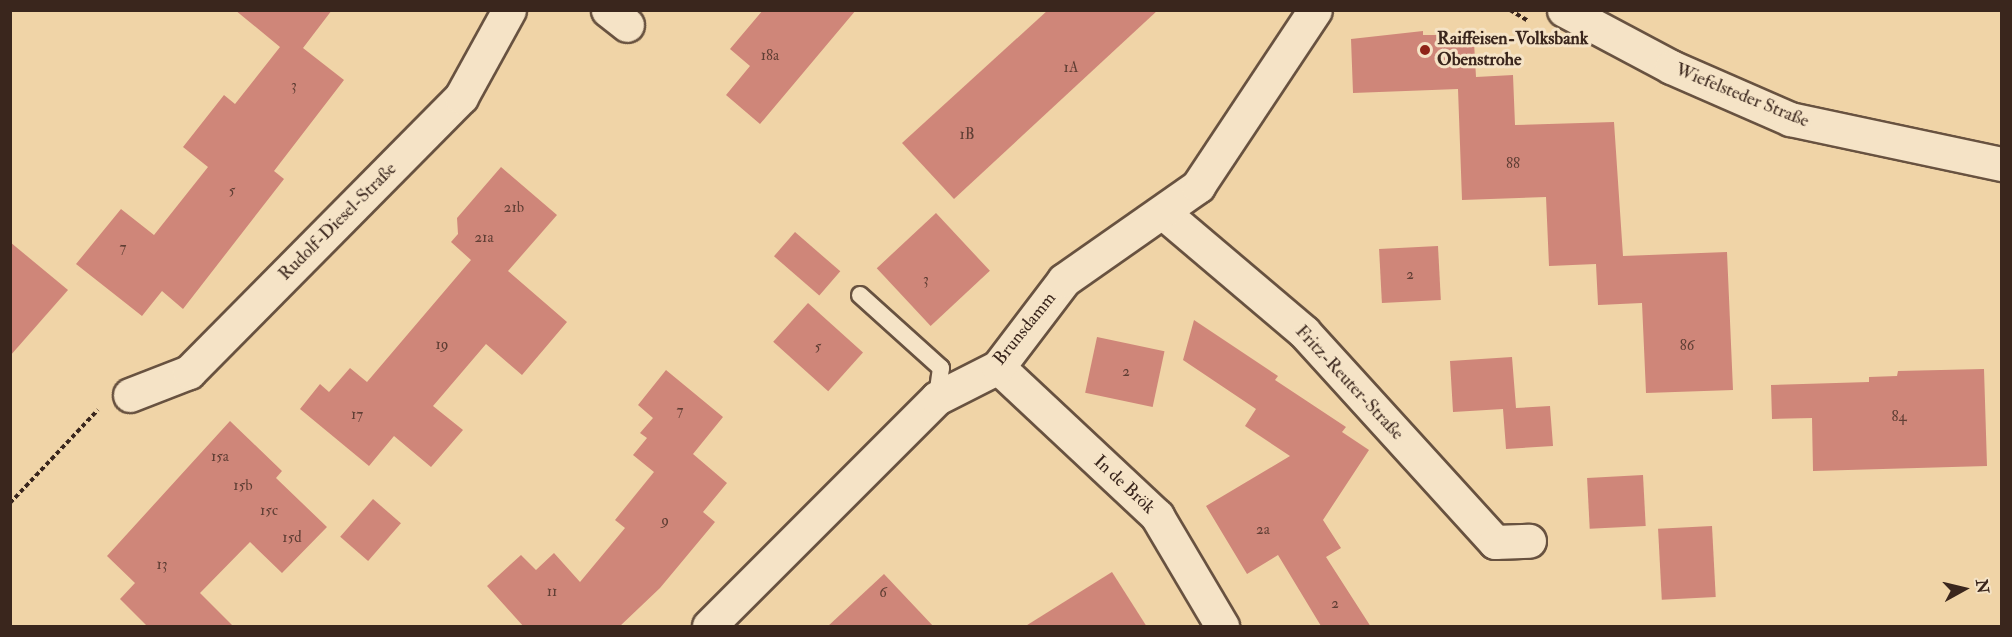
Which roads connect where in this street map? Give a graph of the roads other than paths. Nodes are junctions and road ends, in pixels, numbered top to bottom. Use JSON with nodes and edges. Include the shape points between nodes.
{"nodes":[{"id":1,"x":509,"y":10,"type":"edge"},
{"id":2,"x":1316,"y":10,"type":"edge"},
{"id":3,"x":1564,"y":10,"type":"edge"},
{"id":4,"x":2001,"y":164,"type":"edge"},
{"id":5,"x":1165,"y":214,"type":"junction"},
{"id":6,"x":860,"y":295,"type":"dead end"},
{"id":7,"x":998,"y":367,"type":"junction"},
{"id":8,"x":130,"y":395,"type":"road end"},
{"id":9,"x":937,"y":398,"type":"junction"},
{"id":10,"x":1529,"y":541,"type":"dead end"},
{"id":11,"x":709,"y":627,"type":"edge"},
{"id":12,"x":1222,"y":627,"type":"edge"}],
"edges":[{"from":1,"to":8,"type":"street","name":"Rudolf-Diesel-Straße","via":[[453,106],[189,372]]},
{"from":2,"to":5,"type":"street","name":"Brunsdamm","via":[[1198,186]]},
{"from":3,"to":4,"type":"street","name":"Wiefelsteder Straße","via":[[1671,67],[1790,119]]},
{"from":5,"to":7,"type":"street","name":"Brunsdamm","via":[[1064,280]]},
{"from":5,"to":10,"type":"street","name":"Fritz-Reuter-Straße","via":[[1304,332],[1495,542]]},
{"from":6,"to":9,"type":"lane","via":[[941,368]]},
{"from":7,"to":9,"type":"street","name":"Brunsdamm"},
{"from":7,"to":12,"type":"street","name":"In de Brök","via":[[1157,516]]},
{"from":9,"to":11,"type":"street","name":"Brunsdamm"}]}
